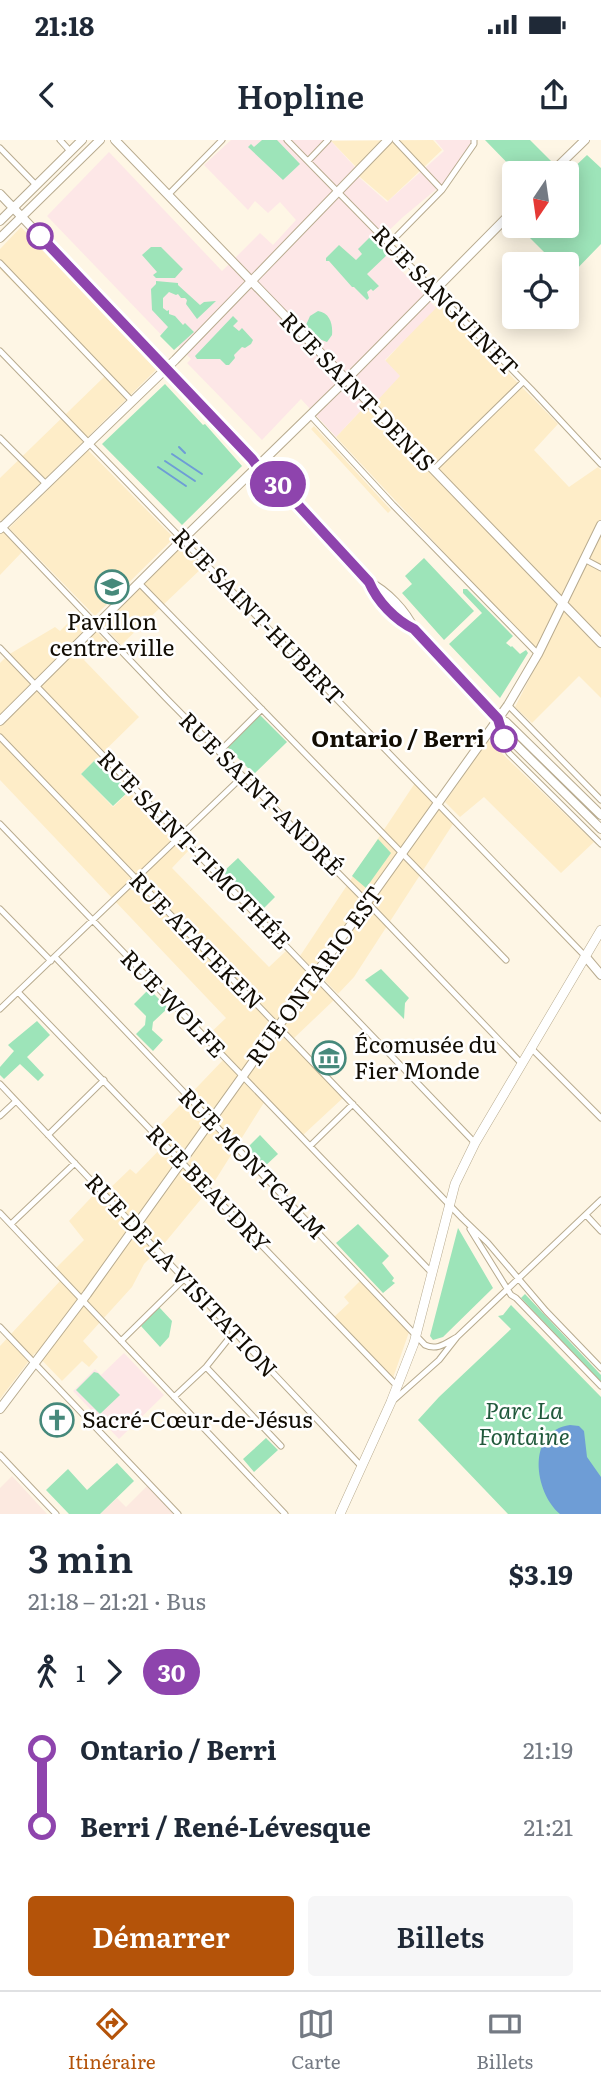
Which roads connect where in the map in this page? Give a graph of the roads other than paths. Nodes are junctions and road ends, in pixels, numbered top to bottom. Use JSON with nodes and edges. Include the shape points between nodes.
{"nodes":[{"id":1,"x":60,"y":140,"type":"edge"},
{"id":2,"x":82,"y":140,"type":"edge"},
{"id":3,"x":100,"y":140,"type":"edge"},
{"id":4,"x":115,"y":140,"type":"edge"},
{"id":5,"x":222,"y":140,"type":"edge"},
{"id":6,"x":287,"y":140,"type":"edge"},
{"id":7,"x":328,"y":140,"type":"edge"},
{"id":8,"x":388,"y":140,"type":"edge"},
{"id":9,"x":395,"y":140,"type":"edge"},
{"id":10,"x":474,"y":140,"type":"edge"},
{"id":11,"x":585,"y":140,"type":"edge"},
{"id":12,"x":0,"y":148,"type":"edge"},
{"id":13,"x":70,"y":151,"type":"junction"},
{"id":14,"x":308,"y":161,"type":"junction"},
{"id":15,"x":563,"y":161,"type":"edge"},
{"id":16,"x":36,"y":185,"type":"junction"},
{"id":17,"x":442,"y":190,"type":"junction"},
{"id":18,"x":338,"y":192,"type":"junction"},
{"id":19,"x":0,"y":194,"type":"edge"},
{"id":20,"x":168,"y":195,"type":"junction"},
{"id":21,"x":13,"y":208,"type":"junction"},
{"id":22,"x":22,"y":217,"type":"junction"},
{"id":23,"x":0,"y":221,"type":"edge"},
{"id":24,"x":502,"y":222,"type":"edge"},
{"id":25,"x":0,"y":238,"type":"edge"},
{"id":26,"x":389,"y":244,"type":"junction"},
{"id":27,"x":0,"y":263,"type":"edge"},
{"id":28,"x":250,"y":282,"type":"junction"},
{"id":29,"x":434,"y":290,"type":"junction"},
{"id":30,"x":0,"y":351,"type":"edge"},
{"id":31,"x":167,"y":367,"type":"junction"},
{"id":32,"x":346,"y":380,"type":"junction"},
{"id":33,"x":523,"y":382,"type":"junction"},
{"id":34,"x":131,"y":400,"type":"junction"},
{"id":35,"x":310,"y":415,"type":"junction"},
{"id":36,"x":0,"y":438,"type":"edge"},
{"id":37,"x":88,"y":442,"type":"junction"},
{"id":38,"x":601,"y":464,"type":"edge"},
{"id":39,"x":258,"y":466,"type":"junction"},
{"id":40,"x":433,"y":470,"type":"junction"},
{"id":41,"x":46,"y":484,"type":"junction"},
{"id":42,"x":601,"y":524,"type":"edge"},
{"id":43,"x":1,"y":527,"type":"edge"},
{"id":44,"x":183,"y":539,"type":"junction"},
{"id":45,"x":584,"y":559,"type":"junction"},
{"id":46,"x":601,"y":568,"type":"edge"},
{"id":47,"x":139,"y":583,"type":"junction"},
{"id":48,"x":563,"y":603,"type":"junction"},
{"id":49,"x":97,"y":625,"type":"junction"},
{"id":50,"x":601,"y":643,"type":"edge"},
{"id":51,"x":0,"y":648,"type":"edge"},
{"id":52,"x":538,"y":654,"type":"junction"},
{"id":53,"x":36,"y":685,"type":"junction"},
{"id":54,"x":508,"y":705,"type":"junction"},
{"id":55,"x":262,"y":709,"type":"junction"},
{"id":56,"x":498,"y":719,"type":"junction"},
{"id":57,"x":0,"y":721,"type":"edge"},
{"id":58,"x":503,"y":733,"type":"junction"},
{"id":59,"x":0,"y":737,"type":"edge"},
{"id":60,"x":219,"y":752,"type":"junction"},
{"id":61,"x":243,"y":776,"type":"junction"},
{"id":62,"x":601,"y":800,"type":"edge"},
{"id":63,"x":439,"y":803,"type":"junction"},
{"id":64,"x":601,"y":815,"type":"edge"},
{"id":65,"x":0,"y":824,"type":"edge"},
{"id":66,"x":601,"y":829,"type":"edge"},
{"id":67,"x":180,"y":836,"type":"junction"},
{"id":68,"x":601,"y":844,"type":"edge"},
{"id":69,"x":402,"y":853,"type":"junction"},
{"id":70,"x":136,"y":879,"type":"junction"},
{"id":71,"x":368,"y":902,"type":"junction"},
{"id":72,"x":0,"y":909,"type":"edge"},
{"id":73,"x":93,"y":921,"type":"junction"},
{"id":74,"x":601,"y":930,"type":"edge"},
{"id":75,"x":585,"y":956,"type":"junction"},
{"id":76,"x":53,"y":959,"type":"junction"},
{"id":77,"x":506,"y":960,"type":"dead end"},
{"id":78,"x":601,"y":975,"type":"edge"},
{"id":79,"x":314,"y":976,"type":"junction"},
{"id":80,"x":19,"y":992,"type":"junction"},
{"id":81,"x":0,"y":998,"type":"edge"},
{"id":82,"x":6,"y":1004,"type":"junction"},
{"id":83,"x":0,"y":1009,"type":"edge"},
{"id":84,"x":279,"y":1027,"type":"junction"},
{"id":85,"x":531,"y":1048,"type":"junction"},
{"id":86,"x":522,"y":1064,"type":"junction"},
{"id":87,"x":243,"y":1076,"type":"junction"},
{"id":88,"x":104,"y":1080,"type":"junction"},
{"id":89,"x":0,"y":1084,"type":"edge"},
{"id":90,"x":16,"y":1101,"type":"junction"},
{"id":91,"x":353,"y":1104,"type":"junction"},
{"id":92,"x":0,"y":1116,"type":"edge"},
{"id":93,"x":601,"y":1118,"type":"edge"},
{"id":94,"x":211,"y":1121,"type":"junction"},
{"id":95,"x":48,"y":1135,"type":"junction"},
{"id":96,"x":475,"y":1143,"type":"junction"},
{"id":97,"x":310,"y":1146,"type":"junction"},
{"id":98,"x":182,"y":1162,"type":"junction"},
{"id":99,"x":75,"y":1163,"type":"junction"},
{"id":100,"x":601,"y":1200,"type":"edge"},
{"id":101,"x":450,"y":1205,"type":"junction"},
{"id":102,"x":0,"y":1213,"type":"edge"},
{"id":103,"x":586,"y":1215,"type":"junction"},
{"id":104,"x":464,"y":1220,"type":"junction"},
{"id":105,"x":11,"y":1224,"type":"junction"},
{"id":106,"x":135,"y":1227,"type":"junction"},
{"id":107,"x":601,"y":1231,"type":"edge"},
{"id":108,"x":433,"y":1275,"type":"junction"},
{"id":109,"x":519,"y":1278,"type":"junction"},
{"id":110,"x":184,"y":1279,"type":"junction"},
{"id":111,"x":507,"y":1290,"type":"junction"},
{"id":112,"x":82,"y":1300,"type":"junction"},
{"id":113,"x":0,"y":1327,"type":"edge"},
{"id":114,"x":234,"y":1332,"type":"junction"},
{"id":115,"x":416,"y":1337,"type":"junction"},
{"id":116,"x":457,"y":1337,"type":"junction"},
{"id":117,"x":121,"y":1341,"type":"junction"},
{"id":118,"x":35,"y":1364,"type":"junction"},
{"id":119,"x":206,"y":1367,"type":"junction"},
{"id":120,"x":601,"y":1368,"type":"edge"},
{"id":121,"x":601,"y":1386,"type":"edge"},
{"id":122,"x":398,"y":1387,"type":"junction"},
{"id":123,"x":174,"y":1398,"type":"junction"},
{"id":124,"x":391,"y":1402,"type":"junction"},
{"id":125,"x":0,"y":1409,"type":"edge"},
{"id":126,"x":281,"y":1446,"type":"dead end"},
{"id":127,"x":0,"y":1455,"type":"edge"},
{"id":128,"x":362,"y":1467,"type":"junction"},
{"id":129,"x":56,"y":1514,"type":"edge"},
{"id":130,"x":178,"y":1514,"type":"edge"},
{"id":131,"x":285,"y":1514,"type":"edge"},
{"id":132,"x":340,"y":1514,"type":"edge"}],
"edges":[{"from":1,"to":13,"type":"street"},
{"from":2,"to":13,"type":"street"},
{"from":3,"to":22,"type":"street"},
{"from":4,"to":20,"type":"street","name":"RUE SAINT-DENIS"},
{"from":5,"to":20,"type":"street"},
{"from":6,"to":14,"type":"street","name":"RUE SANGUINET"},
{"from":7,"to":14,"type":"street"},
{"from":8,"to":18,"type":"street"},
{"from":9,"to":17,"type":"street"},
{"from":10,"to":17,"type":"street"},
{"from":11,"to":15,"type":"street"},
{"from":12,"to":16,"type":"street"},
{"from":13,"to":16,"type":"street"},
{"from":14,"to":18,"type":"street","name":"RUE SANGUINET"},
{"from":16,"to":21,"type":"street"},
{"from":17,"to":26,"type":"street"},
{"from":18,"to":26,"type":"street","name":"RUE SANGUINET"},
{"from":18,"to":28,"type":"street"},
{"from":19,"to":21,"type":"street"},
{"from":20,"to":28,"type":"street","name":"RUE SAINT-DENIS"},
{"from":21,"to":22,"type":"street"},
{"from":21,"to":23,"type":"street"},
{"from":22,"to":25,"type":"street"},
{"from":22,"to":31,"type":"street"},
{"from":24,"to":29,"type":"street"},
{"from":26,"to":29,"type":"street","name":"RUE SANGUINET"},
{"from":27,"to":34,"type":"street"},
{"from":28,"to":31,"type":"street"},
{"from":28,"to":32,"type":"street","name":"RUE SAINT-DENIS"},
{"from":29,"to":32,"type":"street"},
{"from":29,"to":33,"type":"street","name":"RUE SANGUINET"},
{"from":30,"to":37,"type":"street","name":"RUE SAINT-HUBERT"},
{"from":31,"to":34,"type":"street"},
{"from":31,"to":39,"type":"street"},
{"from":32,"to":35,"type":"street"},
{"from":32,"to":40,"type":"street","name":"RUE SAINT-DENIS"},
{"from":33,"to":38,"type":"street","name":"RUE SANGUINET"},
{"from":33,"to":40,"type":"street"},
{"from":34,"to":37,"type":"street"},
{"from":35,"to":39,"type":"street"},
{"from":35,"to":52,"type":"street"},
{"from":36,"to":41,"type":"street"},
{"from":37,"to":41,"type":"street"},
{"from":37,"to":44,"type":"street","name":"RUE SAINT-HUBERT"},
{"from":39,"to":44,"type":"street"},
{"from":39,"to":56,"type":"street","via":[[268,469],[387,608],[414,629]]},
{"from":40,"to":48,"type":"street","name":"RUE SAINT-DENIS"},
{"from":41,"to":43,"type":"street"},
{"from":42,"to":45,"type":"street","name":"RUE ONTARIO EST"},
{"from":43,"to":49,"type":"street","name":"RUE SAINT-ANDRÉ"},
{"from":44,"to":47,"type":"street"},
{"from":44,"to":63,"type":"street","name":"RUE SAINT-HUBERT"},
{"from":45,"to":46,"type":"street"},
{"from":45,"to":48,"type":"street","name":"RUE ONTARIO EST"},
{"from":47,"to":49,"type":"street"},
{"from":47,"to":55,"type":"street"},
{"from":48,"to":50,"type":"street","name":"RUE SAINT-DENIS"},
{"from":48,"to":52,"type":"street","name":"RUE ONTARIO EST"},
{"from":49,"to":53,"type":"street"},
{"from":49,"to":60,"type":"street","name":"RUE SAINT-ANDRÉ"},
{"from":51,"to":53,"type":"street","name":"RUE SAINT-TIMOTHÉE"},
{"from":52,"to":54,"type":"street","name":"RUE ONTARIO EST"},
{"from":53,"to":57,"type":"street"},
{"from":53,"to":67,"type":"street","name":"RUE SAINT-TIMOTHÉE"},
{"from":54,"to":56,"type":"street","name":"RUE ONTARIO EST"},
{"from":54,"to":62,"type":"street"},
{"from":55,"to":60,"type":"street"},
{"from":55,"to":69,"type":"street"},
{"from":56,"to":58,"type":"street"},
{"from":56,"to":63,"type":"street","name":"RUE ONTARIO EST"},
{"from":56,"to":64,"type":"street"},
{"from":58,"to":66,"type":"street"},
{"from":58,"to":68,"type":"street","via":[[509,753]]},
{"from":59,"to":70,"type":"street","name":"RUE ATATEKEN"},
{"from":60,"to":61,"type":"street","name":"RUE SAINT-ANDRÉ"},
{"from":61,"to":67,"type":"street"},
{"from":61,"to":71,"type":"street","name":"RUE SAINT-ANDRÉ"},
{"from":63,"to":69,"type":"street","name":"RUE ONTARIO EST"},
{"from":63,"to":75,"type":"street","name":"RUE SAINT-HUBERT"},
{"from":65,"to":73,"type":"street","name":"RUE WOLFE"},
{"from":67,"to":70,"type":"street"},
{"from":67,"to":79,"type":"street","name":"RUE SAINT-TIMOTHÉE"},
{"from":69,"to":71,"type":"street","name":"RUE ONTARIO EST"},
{"from":69,"to":77,"type":"street"},
{"from":70,"to":73,"type":"street"},
{"from":70,"to":84,"type":"street","name":"RUE ATATEKEN"},
{"from":71,"to":79,"type":"street","name":"RUE ONTARIO EST"},
{"from":71,"to":86,"type":"street","name":"RUE SAINT-ANDRÉ"},
{"from":72,"to":76,"type":"street","name":"RUE MONTCALM"},
{"from":73,"to":76,"type":"street"},
{"from":73,"to":87,"type":"street","name":"RUE WOLFE"},
{"from":74,"to":75,"type":"main road"},
{"from":75,"to":78,"type":"street","name":"RUE SAINT-HUBERT"},
{"from":75,"to":85,"type":"main road"},
{"from":76,"to":80,"type":"street"},
{"from":76,"to":94,"type":"street","name":"RUE MONTCALM"},
{"from":79,"to":84,"type":"street","name":"RUE ONTARIO EST"},
{"from":79,"to":96,"type":"street","name":"RUE SAINT-TIMOTHÉE"},
{"from":80,"to":82,"type":"street"},
{"from":80,"to":88,"type":"street","name":"RUE BEAUDRY"},
{"from":81,"to":82,"type":"street"},
{"from":82,"to":83,"type":"street"},
{"from":84,"to":87,"type":"street","name":"RUE ONTARIO EST"},
{"from":84,"to":91,"type":"street","name":"RUE ATATEKEN"},
{"from":85,"to":86,"type":"main road"},
{"from":85,"to":93,"type":"street"},
{"from":86,"to":96,"type":"main road"},
{"from":87,"to":94,"type":"street","name":"RUE ONTARIO EST"},
{"from":87,"to":97,"type":"street","name":"RUE WOLFE"},
{"from":88,"to":95,"type":"street"},
{"from":88,"to":98,"type":"street","name":"RUE BEAUDRY"},
{"from":89,"to":90,"type":"street","name":"RUE DE LA VISITATION"},
{"from":90,"to":92,"type":"street"},
{"from":90,"to":95,"type":"street","name":"RUE DE LA VISITATION"},
{"from":91,"to":97,"type":"street"},
{"from":91,"to":101,"type":"street","name":"RUE ATATEKEN"},
{"from":94,"to":98,"type":"street","name":"RUE ONTARIO EST"},
{"from":94,"to":115,"type":"street","name":"RUE MONTCALM"},
{"from":95,"to":99,"type":"street","name":"RUE DE LA VISITATION"},
{"from":96,"to":101,"type":"main road"},
{"from":97,"to":108,"type":"street","name":"RUE WOLFE"},
{"from":98,"to":106,"type":"street","name":"RUE ONTARIO EST"},
{"from":98,"to":122,"type":"street","name":"RUE BEAUDRY"},
{"from":99,"to":105,"type":"street"},
{"from":99,"to":106,"type":"street","name":"RUE DE LA VISITATION"},
{"from":100,"to":103,"type":"street"},
{"from":101,"to":104,"type":"street","name":"RUE ATATEKEN"},
{"from":101,"to":108,"type":"main road"},
{"from":102,"to":105,"type":"street"},
{"from":103,"to":107,"type":"street"},
{"from":103,"to":109,"type":"street"},
{"from":104,"to":109,"type":"street"},
{"from":104,"to":111,"type":"street"},
{"from":105,"to":112,"type":"street"},
{"from":106,"to":110,"type":"street","name":"RUE DE LA VISITATION"},
{"from":106,"to":112,"type":"street","name":"RUE ONTARIO EST"},
{"from":108,"to":115,"type":"main road"},
{"from":109,"to":111,"type":"street"},
{"from":109,"to":120,"type":"street"},
{"from":110,"to":114,"type":"street","name":"RUE DE LA VISITATION"},
{"from":110,"to":117,"type":"street"},
{"from":111,"to":116,"type":"street"},
{"from":111,"to":121,"type":"street"},
{"from":112,"to":117,"type":"street"},
{"from":112,"to":118,"type":"street","name":"RUE ONTARIO EST"},
{"from":113,"to":118,"type":"street"},
{"from":114,"to":119,"type":"street"},
{"from":114,"to":128,"type":"street","name":"RUE DE LA VISITATION"},
{"from":115,"to":116,"type":"street","via":[[433,1348]]},
{"from":115,"to":122,"type":"main road"},
{"from":116,"to":124,"type":"street","via":[[439,1360]]},
{"from":117,"to":123,"type":"street"},
{"from":118,"to":125,"type":"street","name":"RUE ONTARIO EST"},
{"from":118,"to":130,"type":"street"},
{"from":119,"to":123,"type":"street"},
{"from":119,"to":126,"type":"street"},
{"from":122,"to":124,"type":"main road"},
{"from":123,"to":131,"type":"street"},
{"from":124,"to":128,"type":"main road"},
{"from":127,"to":129,"type":"street"},
{"from":128,"to":132,"type":"main road"}]}
